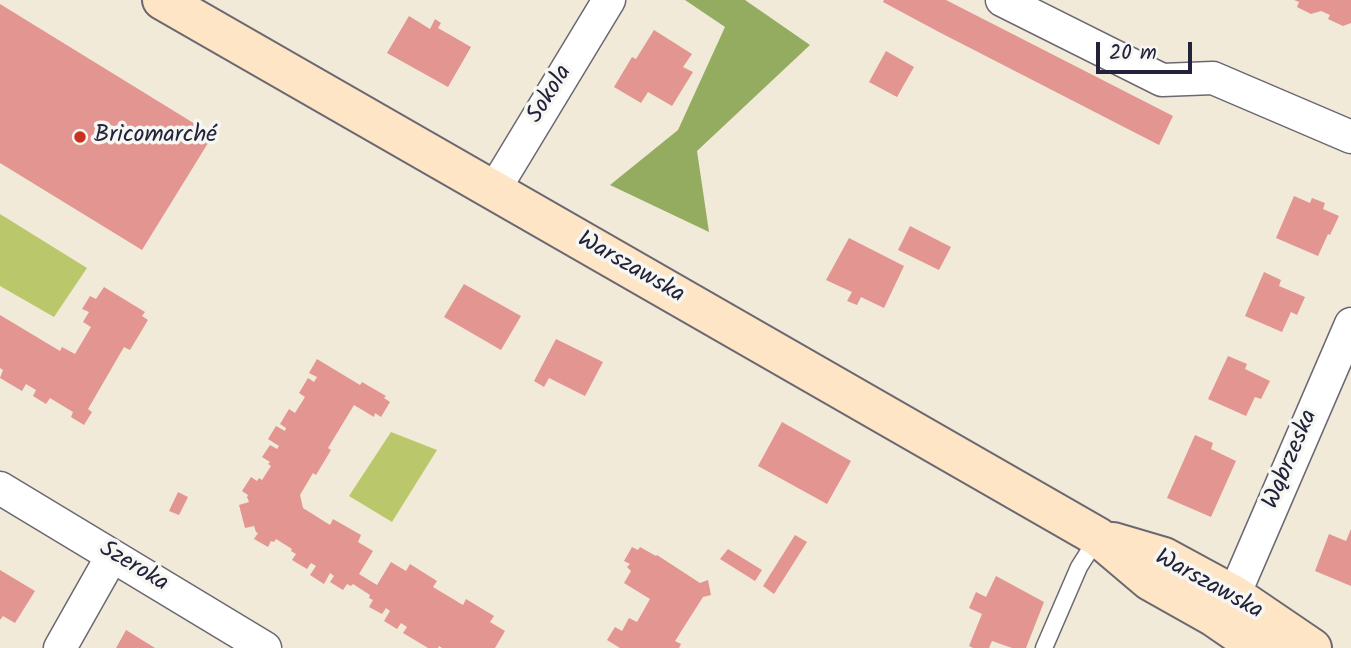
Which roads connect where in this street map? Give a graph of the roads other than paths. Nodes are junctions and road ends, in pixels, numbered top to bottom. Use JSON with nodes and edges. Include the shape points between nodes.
{"nodes":[{"id":1,"x":162,"y":0,"type":"edge"},
{"id":2,"x":609,"y":0,"type":"edge"},
{"id":3,"x":1002,"y":0,"type":"edge"},
{"id":4,"x":1351,"y":137,"type":"edge"},
{"id":5,"x":494,"y":190,"type":"junction"},
{"id":6,"x":1351,"y":324,"type":"edge"},
{"id":7,"x":0,"y":488,"type":"edge"},
{"id":8,"x":1098,"y":537,"type":"junction"},
{"id":9,"x":112,"y":556,"type":"junction"},
{"id":10,"x":1234,"y":595,"type":"junction"},
{"id":11,"x":60,"y":648,"type":"edge"},
{"id":12,"x":265,"y":648,"type":"edge"},
{"id":13,"x":1044,"y":648,"type":"edge"},
{"id":14,"x":1259,"y":648,"type":"edge"},
{"id":15,"x":1312,"y":648,"type":"edge"}],
"edges":[{"from":1,"to":5,"type":"main road","name":"Warszawska"},
{"from":2,"to":5,"type":"street","name":"Sokola"},
{"from":3,"to":4,"type":"street","via":[[1162,80],[1213,78]]},
{"from":5,"to":8,"type":"main road","name":"Warszawska"},
{"from":6,"to":10,"type":"street","name":"Wąbrzeska"},
{"from":7,"to":9,"type":"street","name":"Szeroka"},
{"from":8,"to":10,"type":"main road","name":"Warszawska","via":[[1164,557]]},
{"from":8,"to":13,"type":"lane","via":[[1079,568]]},
{"from":8,"to":14,"type":"main road","name":"Warszawska","via":[[1150,582]]},
{"from":9,"to":11,"type":"street"},
{"from":9,"to":12,"type":"street","name":"Szeroka"},
{"from":10,"to":15,"type":"main road","name":"Warszawska"}]}
